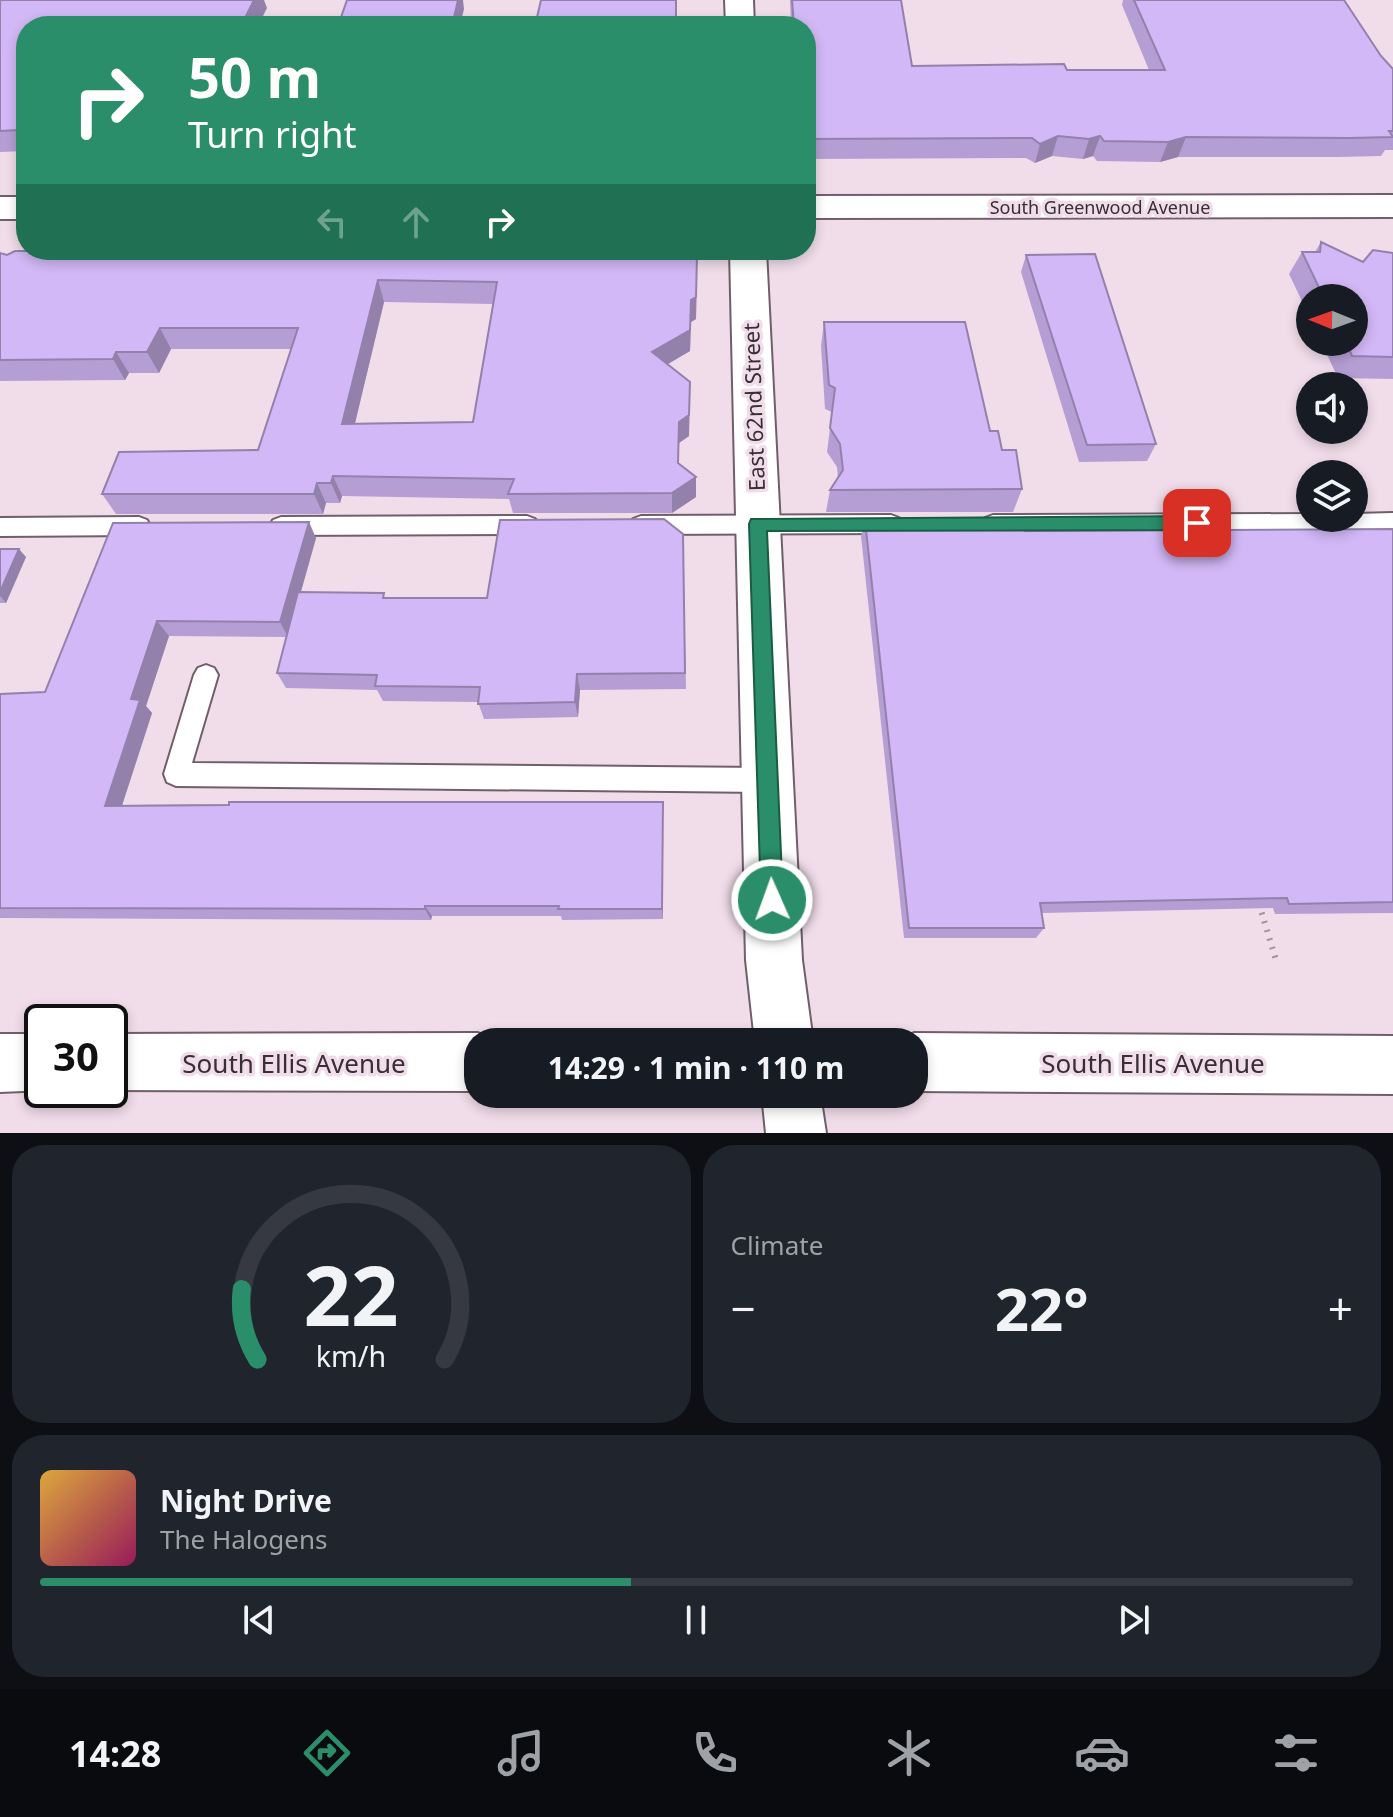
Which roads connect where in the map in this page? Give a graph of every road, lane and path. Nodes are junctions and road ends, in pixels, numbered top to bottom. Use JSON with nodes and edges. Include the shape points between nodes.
{"nodes":[{"id":1,"x":1393,"y":206,"type":"edge"},
{"id":2,"x":816,"y":207,"type":"edge"},
{"id":3,"x":748,"y":260,"type":"edge"},
{"id":4,"x":1393,"y":522,"type":"edge"},
{"id":5,"x":757,"y":524,"type":"junction"},
{"id":6,"x":908,"y":524,"type":"edge"},
{"id":7,"x":968,"y":524,"type":"edge"},
{"id":8,"x":553,"y":525,"type":"edge"},
{"id":9,"x":616,"y":525,"type":"edge"},
{"id":10,"x":158,"y":526,"type":"edge"},
{"id":11,"x":253,"y":526,"type":"edge"},
{"id":12,"x":0,"y":527,"type":"edge"},
{"id":13,"x":206,"y":675,"type":"dead end"},
{"id":14,"x":767,"y":780,"type":"junction"},
{"id":15,"x":1258,"y":901,"type":"edge"},
{"id":16,"x":1276,"y":960,"type":"dead end"},
{"id":17,"x":782,"y":1028,"type":"edge"},
{"id":18,"x":464,"y":1062,"type":"edge"},
{"id":19,"x":928,"y":1062,"type":"edge"},
{"id":20,"x":0,"y":1063,"type":"edge"},
{"id":21,"x":24,"y":1063,"type":"edge"},
{"id":22,"x":128,"y":1063,"type":"edge"},
{"id":23,"x":1393,"y":1065,"type":"edge"},
{"id":24,"x":793,"y":1108,"type":"edge"},
{"id":25,"x":796,"y":1133,"type":"edge"}],
"edges":[{"from":1,"to":2,"type":"street","name":"South Greenwood Avenue"},
{"from":3,"to":5,"type":"street","name":"East 62nd Street"},
{"from":4,"to":7,"type":"lane"},
{"from":5,"to":6,"type":"lane"},
{"from":5,"to":9,"type":"lane"},
{"from":5,"to":14,"type":"street","name":"East 62nd Street"},
{"from":8,"to":11,"type":"lane"},
{"from":10,"to":12,"type":"lane"},
{"from":13,"to":14,"type":"lane","via":[[176,774]]},
{"from":14,"to":17,"type":"street","name":"East 62nd Street"},
{"from":15,"to":16,"type":"path"},
{"from":18,"to":22,"type":"street","name":"South Ellis Avenue"},
{"from":19,"to":23,"type":"street","name":"South Ellis Avenue"},
{"from":20,"to":21,"type":"street"},
{"from":24,"to":25,"type":"street"}]}
